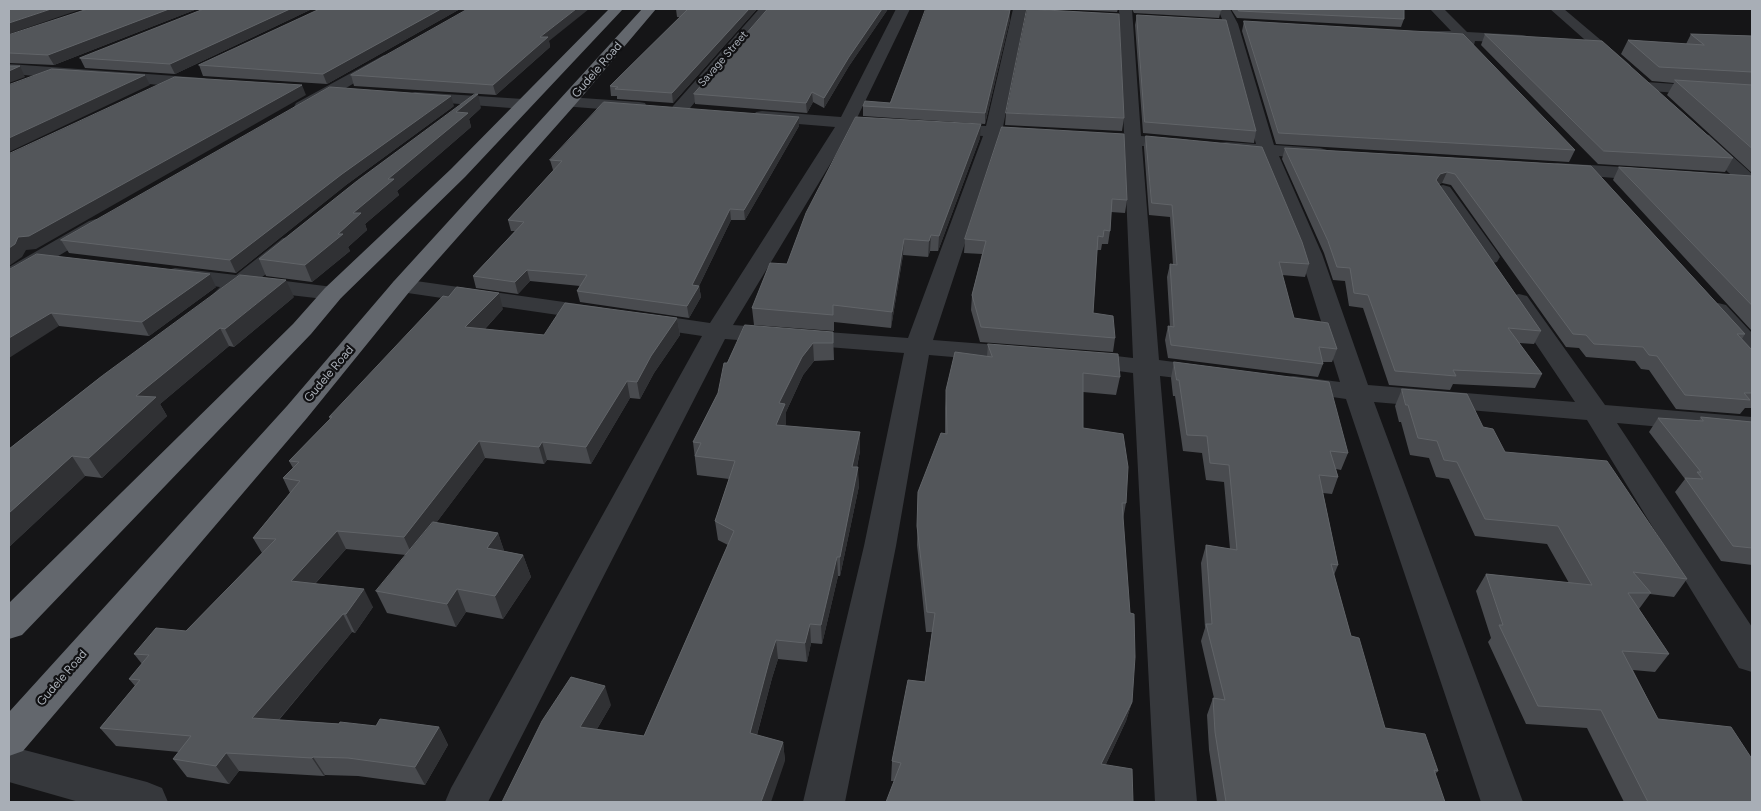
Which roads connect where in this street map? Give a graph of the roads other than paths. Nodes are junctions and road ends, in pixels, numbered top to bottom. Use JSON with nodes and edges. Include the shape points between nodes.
{"nodes":[{"id":1,"x":616,"y":9,"type":"edge"},
{"id":2,"x":649,"y":9,"type":"edge"},
{"id":3,"x":766,"y":9,"type":"edge"},
{"id":4,"x":902,"y":9,"type":"edge"},
{"id":5,"x":1437,"y":9,"type":"edge"},
{"id":6,"x":1556,"y":9,"type":"edge"},
{"id":7,"x":1019,"y":12,"type":"edge"},
{"id":8,"x":1125,"y":16,"type":"edge"},
{"id":9,"x":1229,"y":20,"type":"edge"},
{"id":10,"x":1415,"y":34,"type":"edge"},
{"id":11,"x":1463,"y":36,"type":"junction"},
{"id":12,"x":1540,"y":40,"type":"edge"},
{"id":13,"x":1569,"y":42,"type":"edge"},
{"id":14,"x":1598,"y":43,"type":"junction"},
{"id":15,"x":397,"y":52,"type":"edge"},
{"id":16,"x":1484,"y":58,"type":"edge"},
{"id":17,"x":83,"y":61,"type":"edge"},
{"id":18,"x":9,"y":69,"type":"edge"},
{"id":19,"x":204,"y":69,"type":"edge"},
{"id":20,"x":55,"y":72,"type":"junction"},
{"id":21,"x":177,"y":82,"type":"junction"},
{"id":22,"x":216,"y":84,"type":"edge"},
{"id":23,"x":18,"y":87,"type":"edge"},
{"id":24,"x":1645,"y":87,"type":"junction"},
{"id":25,"x":301,"y":89,"type":"edge"},
{"id":26,"x":330,"y":91,"type":"junction"},
{"id":27,"x":359,"y":93,"type":"edge"},
{"id":28,"x":151,"y":94,"type":"edge"},
{"id":29,"x":1752,"y":94,"type":"edge"},
{"id":30,"x":397,"y":95,"type":"edge"},
{"id":31,"x":474,"y":101,"type":"junction"},
{"id":32,"x":568,"y":102,"type":"junction"},
{"id":33,"x":524,"y":104,"type":"junction"},
{"id":34,"x":1667,"y":107,"type":"edge"},
{"id":35,"x":679,"y":110,"type":"junction"},
{"id":36,"x":698,"y":112,"type":"edge"},
{"id":37,"x":287,"y":115,"type":"edge"},
{"id":38,"x":748,"y":115,"type":"edge"},
{"id":39,"x":450,"y":118,"type":"edge"},
{"id":40,"x":846,"y":123,"type":"junction"},
{"id":41,"x":905,"y":126,"type":"edge"},
{"id":42,"x":1689,"y":127,"type":"edge"},
{"id":43,"x":924,"y":128,"type":"edge"},
{"id":44,"x":993,"y":132,"type":"junction"},
{"id":45,"x":1052,"y":135,"type":"edge"},
{"id":46,"x":1072,"y":136,"type":"edge"},
{"id":47,"x":1131,"y":139,"type":"junction"},
{"id":48,"x":1572,"y":150,"type":"edge"},
{"id":49,"x":1267,"y":151,"type":"junction"},
{"id":50,"x":1336,"y":155,"type":"edge"},
{"id":51,"x":1543,"y":168,"type":"edge"},
{"id":52,"x":1592,"y":172,"type":"junction"},
{"id":53,"x":1670,"y":176,"type":"edge"},
{"id":54,"x":1718,"y":179,"type":"edge"},
{"id":55,"x":1751,"y":182,"type":"edge"},
{"id":56,"x":1444,"y":191,"type":"edge"},
{"id":57,"x":1612,"y":194,"type":"edge"},
{"id":58,"x":108,"y":218,"type":"edge"},
{"id":59,"x":309,"y":228,"type":"edge"},
{"id":60,"x":9,"y":255,"type":"edge"},
{"id":61,"x":39,"y":258,"type":"junction"},
{"id":62,"x":78,"y":262,"type":"edge"},
{"id":63,"x":155,"y":272,"type":"edge"},
{"id":64,"x":9,"y":276,"type":"edge"},
{"id":65,"x":241,"y":284,"type":"junction"},
{"id":66,"x":402,"y":286,"type":"junction"},
{"id":67,"x":332,"y":293,"type":"junction"},
{"id":68,"x":1706,"y":296,"type":"edge"},
{"id":69,"x":201,"y":313,"type":"edge"},
{"id":70,"x":716,"y":330,"type":"junction"},
{"id":71,"x":918,"y":346,"type":"junction"},
{"id":72,"x":1752,"y":348,"type":"edge"},
{"id":73,"x":1146,"y":366,"type":"junction"},
{"id":74,"x":1232,"y":376,"type":"edge"},
{"id":75,"x":1270,"y":381,"type":"edge"},
{"id":76,"x":1357,"y":392,"type":"junction"},
{"id":77,"x":1596,"y":414,"type":"junction"},
{"id":78,"x":1752,"y":426,"type":"edge"},
{"id":79,"x":9,"y":625,"type":"edge"},
{"id":80,"x":1752,"y":657,"type":"edge"},
{"id":81,"x":9,"y":739,"type":"edge"},
{"id":82,"x":9,"y":764,"type":"edge"},
{"id":83,"x":147,"y":802,"type":"edge"},
{"id":84,"x":466,"y":802,"type":"edge"},
{"id":85,"x":824,"y":802,"type":"edge"},
{"id":86,"x":1176,"y":802,"type":"edge"},
{"id":87,"x":1502,"y":802,"type":"edge"}],
"edges":[{"from":1,"to":33,"type":"highway"},
{"from":2,"to":32,"type":"highway","name":"Gudele Road"},
{"from":3,"to":35,"type":"street","name":"Savage Street"},
{"from":4,"to":40,"type":"street"},
{"from":5,"to":11,"type":"street"},
{"from":6,"to":14,"type":"street"},
{"from":7,"to":44,"type":"street"},
{"from":8,"to":47,"type":"street"},
{"from":9,"to":49,"type":"street"},
{"from":10,"to":11,"type":"street"},
{"from":11,"to":12,"type":"street"},
{"from":11,"to":16,"type":"street"},
{"from":13,"to":14,"type":"street"},
{"from":14,"to":24,"type":"street"},
{"from":15,"to":26,"type":"street"},
{"from":17,"to":20,"type":"street"},
{"from":18,"to":20,"type":"street"},
{"from":19,"to":21,"type":"street"},
{"from":20,"to":21,"type":"street"},
{"from":20,"to":23,"type":"street"},
{"from":21,"to":22,"type":"street"},
{"from":21,"to":28,"type":"street"},
{"from":24,"to":29,"type":"street"},
{"from":24,"to":34,"type":"street"},
{"from":25,"to":26,"type":"street"},
{"from":26,"to":27,"type":"street"},
{"from":26,"to":37,"type":"street"},
{"from":30,"to":31,"type":"street"},
{"from":31,"to":33,"type":"street"},
{"from":31,"to":39,"type":"street"},
{"from":32,"to":35,"type":"street"},
{"from":32,"to":66,"type":"highway","name":"Gudele Road"},
{"from":33,"to":67,"type":"highway","via":[[458,173]]},
{"from":35,"to":36,"type":"street"},
{"from":38,"to":40,"type":"street"},
{"from":40,"to":41,"type":"street"},
{"from":40,"to":70,"type":"street"},
{"from":42,"to":55,"type":"street"},
{"from":43,"to":44,"type":"street"},
{"from":44,"to":45,"type":"street"},
{"from":44,"to":71,"type":"street"},
{"from":46,"to":47,"type":"street"},
{"from":47,"to":49,"type":"street"},
{"from":47,"to":73,"type":"street"},
{"from":48,"to":52,"type":"street"},
{"from":49,"to":50,"type":"street"},
{"from":49,"to":76,"type":"street","via":[[1311,254]]},
{"from":51,"to":52,"type":"street"},
{"from":52,"to":53,"type":"street"},
{"from":52,"to":57,"type":"street"},
{"from":54,"to":55,"type":"street"},
{"from":56,"to":77,"type":"street"},
{"from":58,"to":61,"type":"street"},
{"from":59,"to":65,"type":"street"},
{"from":60,"to":61,"type":"street"},
{"from":61,"to":62,"type":"street"},
{"from":61,"to":64,"type":"street"},
{"from":63,"to":65,"type":"street"},
{"from":65,"to":67,"type":"street"},
{"from":65,"to":69,"type":"street"},
{"from":66,"to":70,"type":"street"},
{"from":66,"to":81,"type":"highway","name":"Gudele Road","via":[[297,412]]},
{"from":67,"to":79,"type":"highway","via":[[302,329]]},
{"from":68,"to":72,"type":"street"},
{"from":70,"to":71,"type":"street"},
{"from":70,"to":84,"type":"street"},
{"from":71,"to":73,"type":"street"},
{"from":71,"to":85,"type":"street","via":[[880,546]]},
{"from":73,"to":74,"type":"street"},
{"from":73,"to":86,"type":"street"},
{"from":75,"to":76,"type":"street"},
{"from":76,"to":77,"type":"street"},
{"from":76,"to":87,"type":"street"},
{"from":77,"to":78,"type":"street"},
{"from":77,"to":80,"type":"street"},
{"from":82,"to":83,"type":"street"}]}
